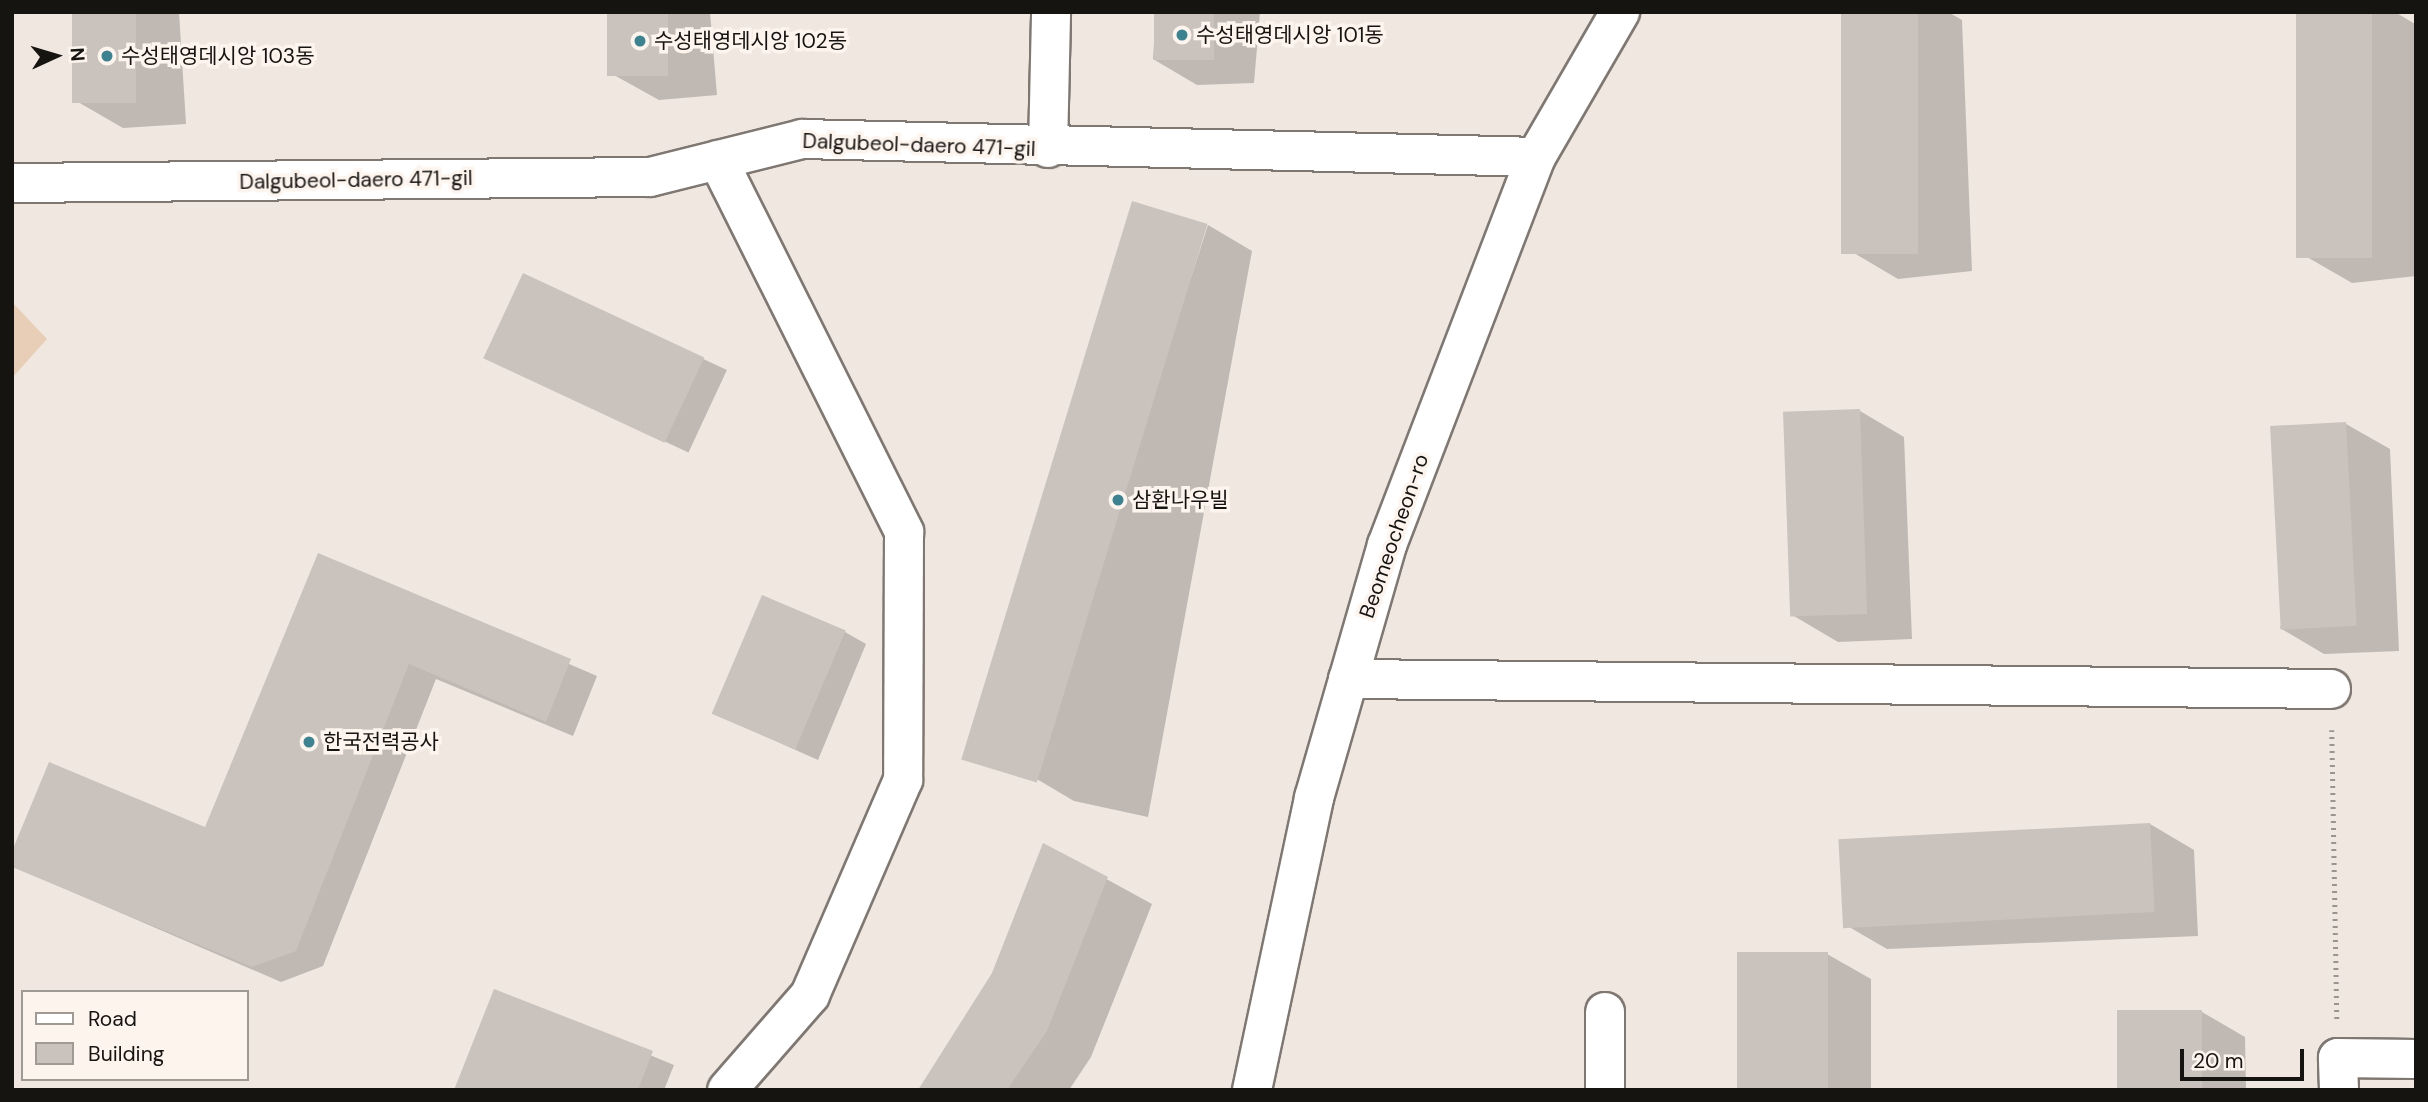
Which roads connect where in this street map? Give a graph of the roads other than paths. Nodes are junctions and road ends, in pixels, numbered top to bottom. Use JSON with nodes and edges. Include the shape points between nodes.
{"nodes":[{"id":1,"x":1051,"y":12,"type":"edge"},
{"id":2,"x":1620,"y":12,"type":"edge"},
{"id":3,"x":1048,"y":148,"type":"junction"},
{"id":4,"x":1536,"y":157,"type":"junction"},
{"id":5,"x":718,"y":160,"type":"junction"},
{"id":6,"x":12,"y":183,"type":"edge"},
{"id":7,"x":1348,"y":679,"type":"junction"},
{"id":8,"x":2331,"y":689,"type":"road end"},
{"id":9,"x":1605,"y":1012,"type":"dead end"},
{"id":10,"x":2416,"y":1059,"type":"edge"},
{"id":11,"x":2338,"y":1074,"type":"edge"},
{"id":12,"x":727,"y":1090,"type":"edge"},
{"id":13,"x":1252,"y":1090,"type":"edge"},
{"id":14,"x":1605,"y":1090,"type":"edge"}],
"edges":[{"from":1,"to":3,"type":"street"},
{"from":2,"to":4,"type":"street","name":"Beomeocheon-ro"},
{"from":3,"to":4,"type":"street","name":"Dalgubeol-daero 471-gil"},
{"from":3,"to":5,"type":"street","name":"Dalgubeol-daero 471-gil","via":[[802,139]]},
{"from":4,"to":7,"type":"street","name":"Beomeocheon-ro","via":[[1387,545]]},
{"from":5,"to":6,"type":"street","name":"Dalgubeol-daero 471-gil","via":[[650,177]]},
{"from":5,"to":12,"type":"street","via":[[904,532],[903,780],[810,995]]},
{"from":7,"to":8,"type":"street"},
{"from":7,"to":13,"type":"street","name":"Beomeocheon-ro","via":[[1314,798]]},
{"from":9,"to":14,"type":"street"},
{"from":10,"to":11,"type":"street"}]}
